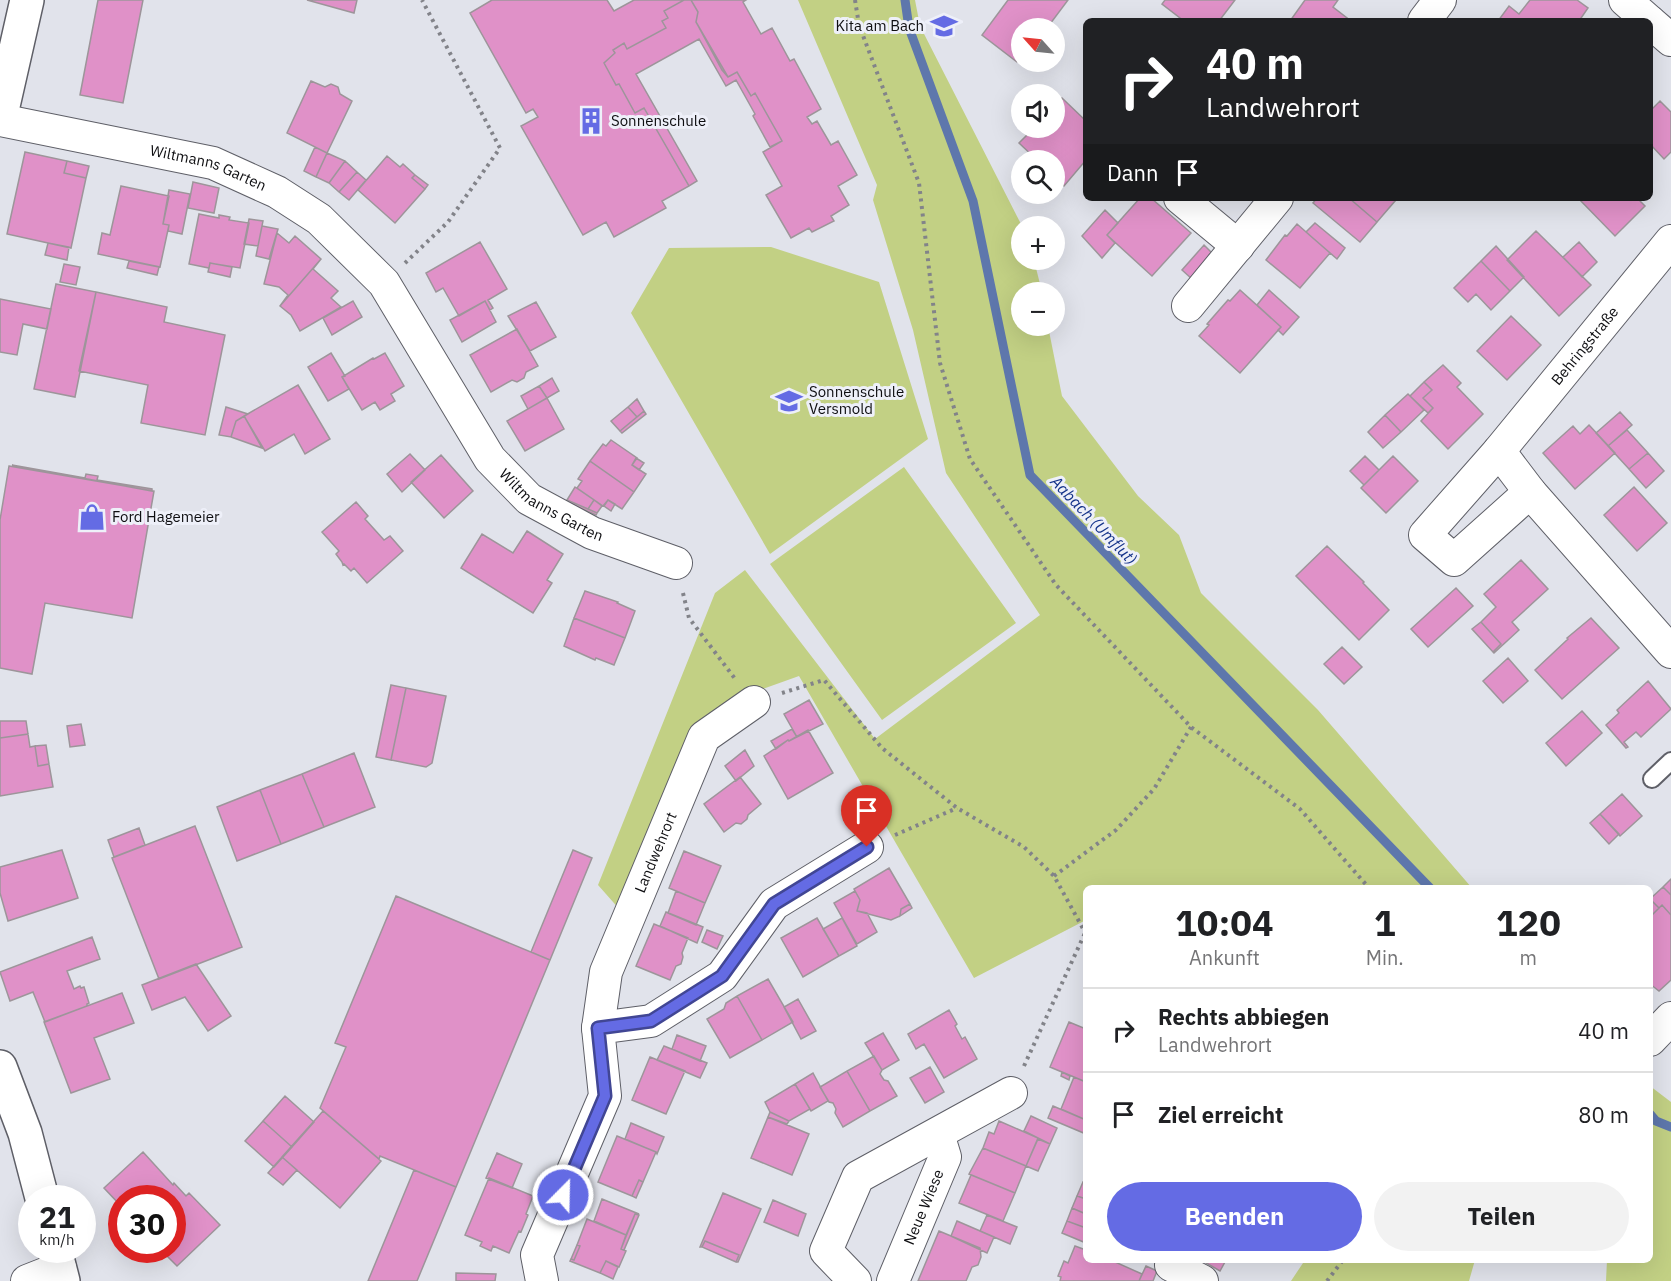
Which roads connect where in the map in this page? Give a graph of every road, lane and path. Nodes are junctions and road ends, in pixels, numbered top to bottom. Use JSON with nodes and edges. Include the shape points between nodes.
{"nodes":[{"id":1,"x":27,"y":0,"type":"edge"},
{"id":2,"x":422,"y":0,"type":"edge"},
{"id":3,"x":855,"y":0,"type":"edge"},
{"id":4,"x":1440,"y":0,"type":"edge"},
{"id":5,"x":1625,"y":0,"type":"edge"},
{"id":6,"x":1426,"y":18,"type":"edge"},
{"id":7,"x":1646,"y":18,"type":"edge"},
{"id":8,"x":1653,"y":24,"type":"edge"},
{"id":9,"x":1671,"y":40,"type":"edge"},
{"id":10,"x":0,"y":120,"type":"edge"},
{"id":11,"x":1184,"y":201,"type":"edge"},
{"id":12,"x":1275,"y":201,"type":"edge"},
{"id":13,"x":1671,"y":242,"type":"edge"},
{"id":14,"x":1238,"y":246,"type":"junction"},
{"id":15,"x":384,"y":284,"type":"junction"},
{"id":16,"x":1188,"y":306,"type":"dead end"},
{"id":17,"x":1499,"y":451,"type":"junction"},
{"id":18,"x":1530,"y":492,"type":"junction"},
{"id":19,"x":676,"y":563,"type":"joint"},
{"id":20,"x":1671,"y":652,"type":"edge"},
{"id":21,"x":754,"y":702,"type":"junction"},
{"id":22,"x":1191,"y":727,"type":"junction"},
{"id":23,"x":1671,"y":761,"type":"edge"},
{"id":24,"x":1652,"y":779,"type":"dead end"},
{"id":25,"x":957,"y":808,"type":"junction"},
{"id":26,"x":867,"y":847,"type":"joint"},
{"id":27,"x":1054,"y":876,"type":"junction"},
{"id":28,"x":1366,"y":885,"type":"edge"},
{"id":29,"x":1083,"y":928,"type":"edge"},
{"id":30,"x":1083,"y":939,"type":"edge"},
{"id":31,"x":1671,"y":1018,"type":"edge"},
{"id":32,"x":598,"y":1028,"type":"junction"},
{"id":33,"x":1653,"y":1037,"type":"edge"},
{"id":34,"x":0,"y":1066,"type":"edge"},
{"id":35,"x":1011,"y":1093,"type":"joint"},
{"id":36,"x":938,"y":1134,"type":"junction"},
{"id":37,"x":39,"y":1185,"type":"edge"},
{"id":38,"x":1172,"y":1263,"type":"edge"},
{"id":39,"x":1341,"y":1263,"type":"edge"},
{"id":40,"x":59,"y":1266,"type":"edge"},
{"id":41,"x":27,"y":1281,"type":"edge"},
{"id":42,"x":542,"y":1281,"type":"edge"},
{"id":43,"x":855,"y":1281,"type":"edge"},
{"id":44,"x":893,"y":1281,"type":"edge"},
{"id":45,"x":1202,"y":1281,"type":"edge"},
{"id":46,"x":1327,"y":1281,"type":"edge"}],
"edges":[{"from":1,"to":10,"type":"main road"},
{"from":2,"to":15,"type":"path","via":[[500,148],[448,222]]},
{"from":3,"to":22,"type":"path","via":[[859,26],[919,183],[940,363],[970,459],[1056,585]]},
{"from":4,"to":6,"type":"street"},
{"from":5,"to":7,"type":"street"},
{"from":8,"to":9,"type":"street"},
{"from":10,"to":15,"type":"street","name":"Wiltmanns Garten","via":[[213,163],[277,192],[319,219]]},
{"from":11,"to":14,"type":"street"},
{"from":12,"to":14,"type":"street"},
{"from":13,"to":17,"type":"street","name":"Behringstraße"},
{"from":14,"to":16,"type":"street"},
{"from":15,"to":19,"type":"street","name":"Wiltmanns Garten","via":[[490,459],[529,499],[592,533]]},
{"from":17,"to":18,"type":"street"},
{"from":17,"to":18,"type":"street","name":"Behringstraße","via":[[1425,536],[1454,560]]},
{"from":18,"to":20,"type":"street"},
{"from":19,"to":21,"type":"path","via":[[689,618]]},
{"from":21,"to":25,"type":"path","via":[[824,680],[882,748]]},
{"from":21,"to":32,"type":"street","name":"Landwehrort","via":[[704,737],[606,972]]},
{"from":22,"to":27,"type":"path","via":[[1154,789],[1116,830]]},
{"from":22,"to":28,"type":"path","via":[[1300,809]]},
{"from":23,"to":24,"type":"lane"},
{"from":25,"to":26,"type":"path"},
{"from":25,"to":27,"type":"path","via":[[1024,847]]},
{"from":26,"to":32,"type":"street","via":[[774,904],[722,976],[651,1021]]},
{"from":27,"to":29,"type":"path"},
{"from":30,"to":35,"type":"path"},
{"from":31,"to":33,"type":"street"},
{"from":32,"to":42,"type":"street","name":"Landwehrort","via":[[605,1096],[537,1255]]},
{"from":34,"to":37,"type":"main road","via":[[25,1132]]},
{"from":35,"to":36,"type":"street"},
{"from":36,"to":43,"type":"street","via":[[858,1177],[826,1251]]},
{"from":36,"to":44,"type":"street","name":"Neue Wiese","via":[[945,1157]]},
{"from":38,"to":45,"type":"street"},
{"from":39,"to":46,"type":"path"},
{"from":40,"to":41,"type":"street"}]}
